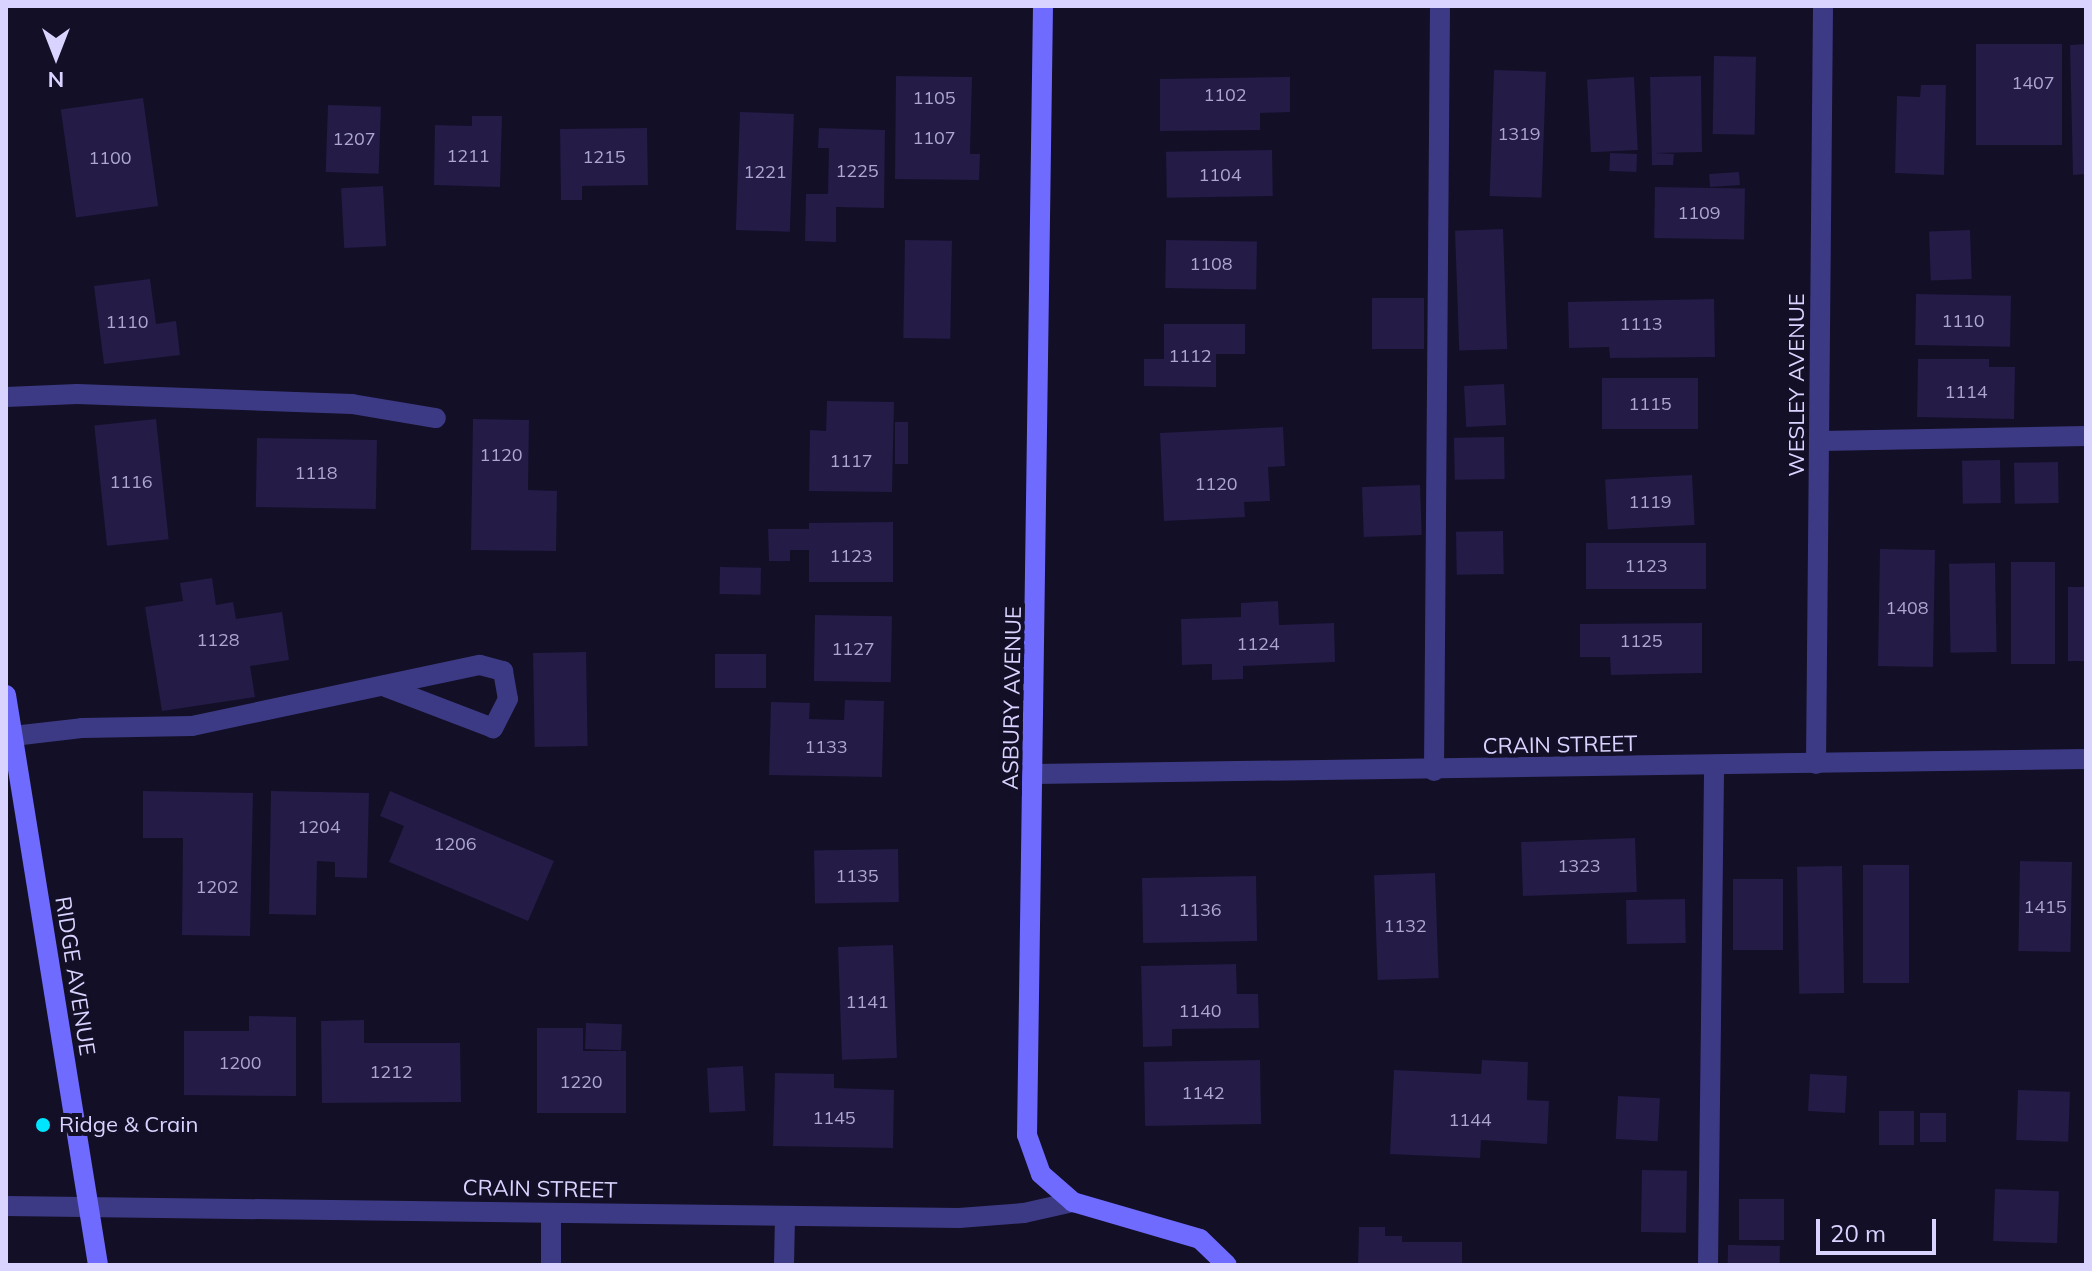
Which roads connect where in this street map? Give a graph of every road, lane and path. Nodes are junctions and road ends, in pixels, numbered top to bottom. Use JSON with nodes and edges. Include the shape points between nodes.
{"nodes":[{"id":1,"x":1043,"y":6,"type":"edge"},
{"id":2,"x":1440,"y":6,"type":"edge"},
{"id":3,"x":1823,"y":6,"type":"edge"},
{"id":4,"x":6,"y":397,"type":"edge"},
{"id":5,"x":436,"y":418,"type":"dead end"},
{"id":6,"x":2086,"y":436,"type":"edge"},
{"id":7,"x":1821,"y":441,"type":"junction"},
{"id":8,"x":383,"y":686,"type":"junction"},
{"id":9,"x":6,"y":695,"type":"edge"},
{"id":10,"x":13,"y":736,"type":"junction"},
{"id":11,"x":2086,"y":759,"type":"edge"},
{"id":12,"x":1816,"y":764,"type":"junction"},
{"id":13,"x":1714,"y":767,"type":"junction"},
{"id":14,"x":1434,"y":771,"type":"junction"},
{"id":15,"x":1035,"y":774,"type":"junction"},
{"id":16,"x":1073,"y":1202,"type":"junction"},
{"id":17,"x":6,"y":1206,"type":"edge"},
{"id":18,"x":88,"y":1207,"type":"junction"},
{"id":19,"x":551,"y":1213,"type":"junction"},
{"id":20,"x":785,"y":1217,"type":"junction"},
{"id":21,"x":98,"y":1265,"type":"edge"},
{"id":22,"x":551,"y":1265,"type":"edge"},
{"id":23,"x":784,"y":1265,"type":"edge"},
{"id":24,"x":1227,"y":1265,"type":"edge"},
{"id":25,"x":1708,"y":1265,"type":"edge"}],
"edges":[{"from":1,"to":15,"type":"main road","name":"ASBURY AVENUE"},
{"from":2,"to":14,"type":"street"},
{"from":3,"to":7,"type":"street","name":"WESLEY AVENUE"},
{"from":4,"to":5,"type":"street","via":[[77,394],[352,404]]},
{"from":6,"to":7,"type":"street"},
{"from":7,"to":12,"type":"street","name":"WESLEY AVENUE"},
{"from":8,"to":8,"type":"street","via":[[480,665],[503,671],[508,699],[493,728]]},
{"from":8,"to":10,"type":"street","via":[[192,726],[82,728]]},
{"from":9,"to":10,"type":"main road","name":"RIDGE AVENUE"},
{"from":10,"to":18,"type":"main road","name":"RIDGE AVENUE"},
{"from":11,"to":12,"type":"street","name":"CRAIN STREET"},
{"from":12,"to":13,"type":"street","name":"CRAIN STREET"},
{"from":13,"to":14,"type":"street","name":"CRAIN STREET"},
{"from":13,"to":25,"type":"street"},
{"from":14,"to":15,"type":"street","name":"CRAIN STREET"},
{"from":15,"to":16,"type":"main road","name":"ASBURY AVENUE","via":[[1027,1135],[1041,1174]]},
{"from":16,"to":20,"type":"street","name":"CRAIN STREET","via":[[1024,1213],[959,1218]]},
{"from":16,"to":24,"type":"main road","name":"ASBURY AVENUE","via":[[1111,1217],[1179,1230],[1200,1239]]},
{"from":17,"to":18,"type":"street","name":"CRAIN STREET"},
{"from":18,"to":19,"type":"street","name":"CRAIN STREET"},
{"from":18,"to":21,"type":"main road","name":"RIDGE AVENUE"},
{"from":19,"to":20,"type":"street","name":"CRAIN STREET"},
{"from":19,"to":22,"type":"street"},
{"from":20,"to":23,"type":"street"}]}
